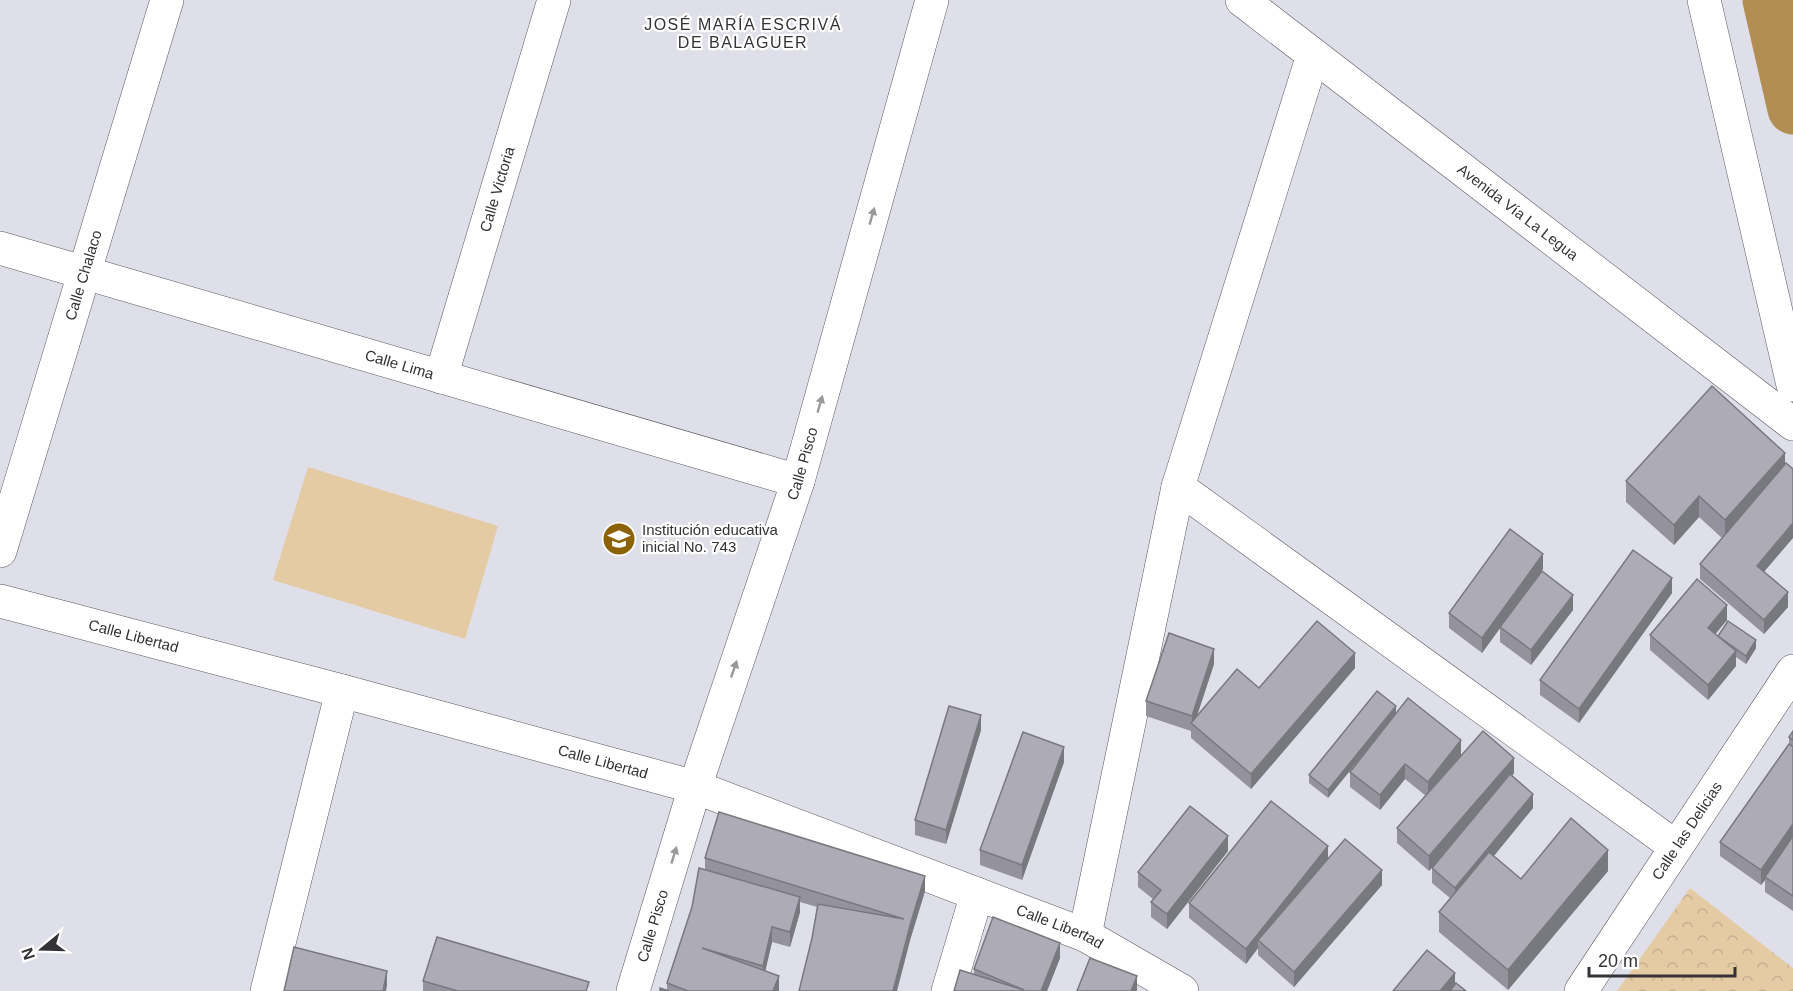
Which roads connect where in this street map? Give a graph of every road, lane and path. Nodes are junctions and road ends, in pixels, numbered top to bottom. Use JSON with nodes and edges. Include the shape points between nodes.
{"nodes":[{"id":1,"x":167,"y":0,"type":"edge"},
{"id":2,"x":554,"y":0,"type":"edge"},
{"id":3,"x":932,"y":0,"type":"edge"},
{"id":4,"x":1242,"y":0,"type":"edge"},
{"id":5,"x":1704,"y":0,"type":"edge"},
{"id":6,"x":1313,"y":55,"type":"junction"},
{"id":7,"x":0,"y":248,"type":"edge"},
{"id":8,"x":85,"y":274,"type":"junction"},
{"id":9,"x":441,"y":377,"type":"junction"},
{"id":10,"x":1793,"y":385,"type":"edge"},
{"id":11,"x":1793,"y":424,"type":"edge"},
{"id":12,"x":798,"y":481,"type":"junction"},
{"id":13,"x":1178,"y":487,"type":"junction"},
{"id":14,"x":0,"y":551,"type":"edge"},
{"id":15,"x":0,"y":601,"type":"edge"},
{"id":16,"x":1793,"y":671,"type":"edge"},
{"id":17,"x":342,"y":691,"type":"junction"},
{"id":18,"x":695,"y":787,"type":"junction"},
{"id":19,"x":1676,"y":847,"type":"junction"},
{"id":20,"x":978,"y":894,"type":"junction"},
{"id":21,"x":1085,"y":935,"type":"junction"},
{"id":22,"x":267,"y":991,"type":"edge"},
{"id":23,"x":633,"y":991,"type":"edge"},
{"id":24,"x":948,"y":991,"type":"edge"},
{"id":25,"x":1182,"y":991,"type":"edge"},
{"id":26,"x":1581,"y":991,"type":"edge"}],
"edges":[{"from":1,"to":8,"type":"street","name":"Calle Chalaco"},
{"from":2,"to":9,"type":"street","name":"Calle Victoria"},
{"from":12,"to":3,"type":"street","name":"Calle Pisco","one_way":true},
{"from":4,"to":6,"type":"street","name":"Avenida Vía La Legua"},
{"from":5,"to":10,"type":"street"},
{"from":6,"to":11,"type":"street","name":"Avenida Vía La Legua"},
{"from":6,"to":13,"type":"street"},
{"from":7,"to":8,"type":"street","name":"Calle Lima"},
{"from":8,"to":9,"type":"street","name":"Calle Lima"},
{"from":8,"to":14,"type":"street","name":"Calle Chalaco"},
{"from":9,"to":12,"type":"street","name":"Calle Lima"},
{"from":18,"to":12,"type":"street","name":"Calle Pisco","one_way":true},
{"from":13,"to":19,"type":"street"},
{"from":13,"to":21,"type":"street"},
{"from":15,"to":17,"type":"street","name":"Calle Libertad"},
{"from":16,"to":19,"type":"street","name":"Calle las Delicias"},
{"from":17,"to":18,"type":"street","name":"Calle Libertad"},
{"from":17,"to":22,"type":"street"},
{"from":18,"to":20,"type":"street","name":"Calle Libertad"},
{"from":23,"to":18,"type":"street","name":"Calle Pisco","one_way":true},
{"from":19,"to":26,"type":"street","name":"Calle las Delicias"},
{"from":20,"to":21,"type":"street","name":"Calle Libertad"},
{"from":20,"to":24,"type":"street"},
{"from":21,"to":25,"type":"street","name":"Calle Libertad"}]}
